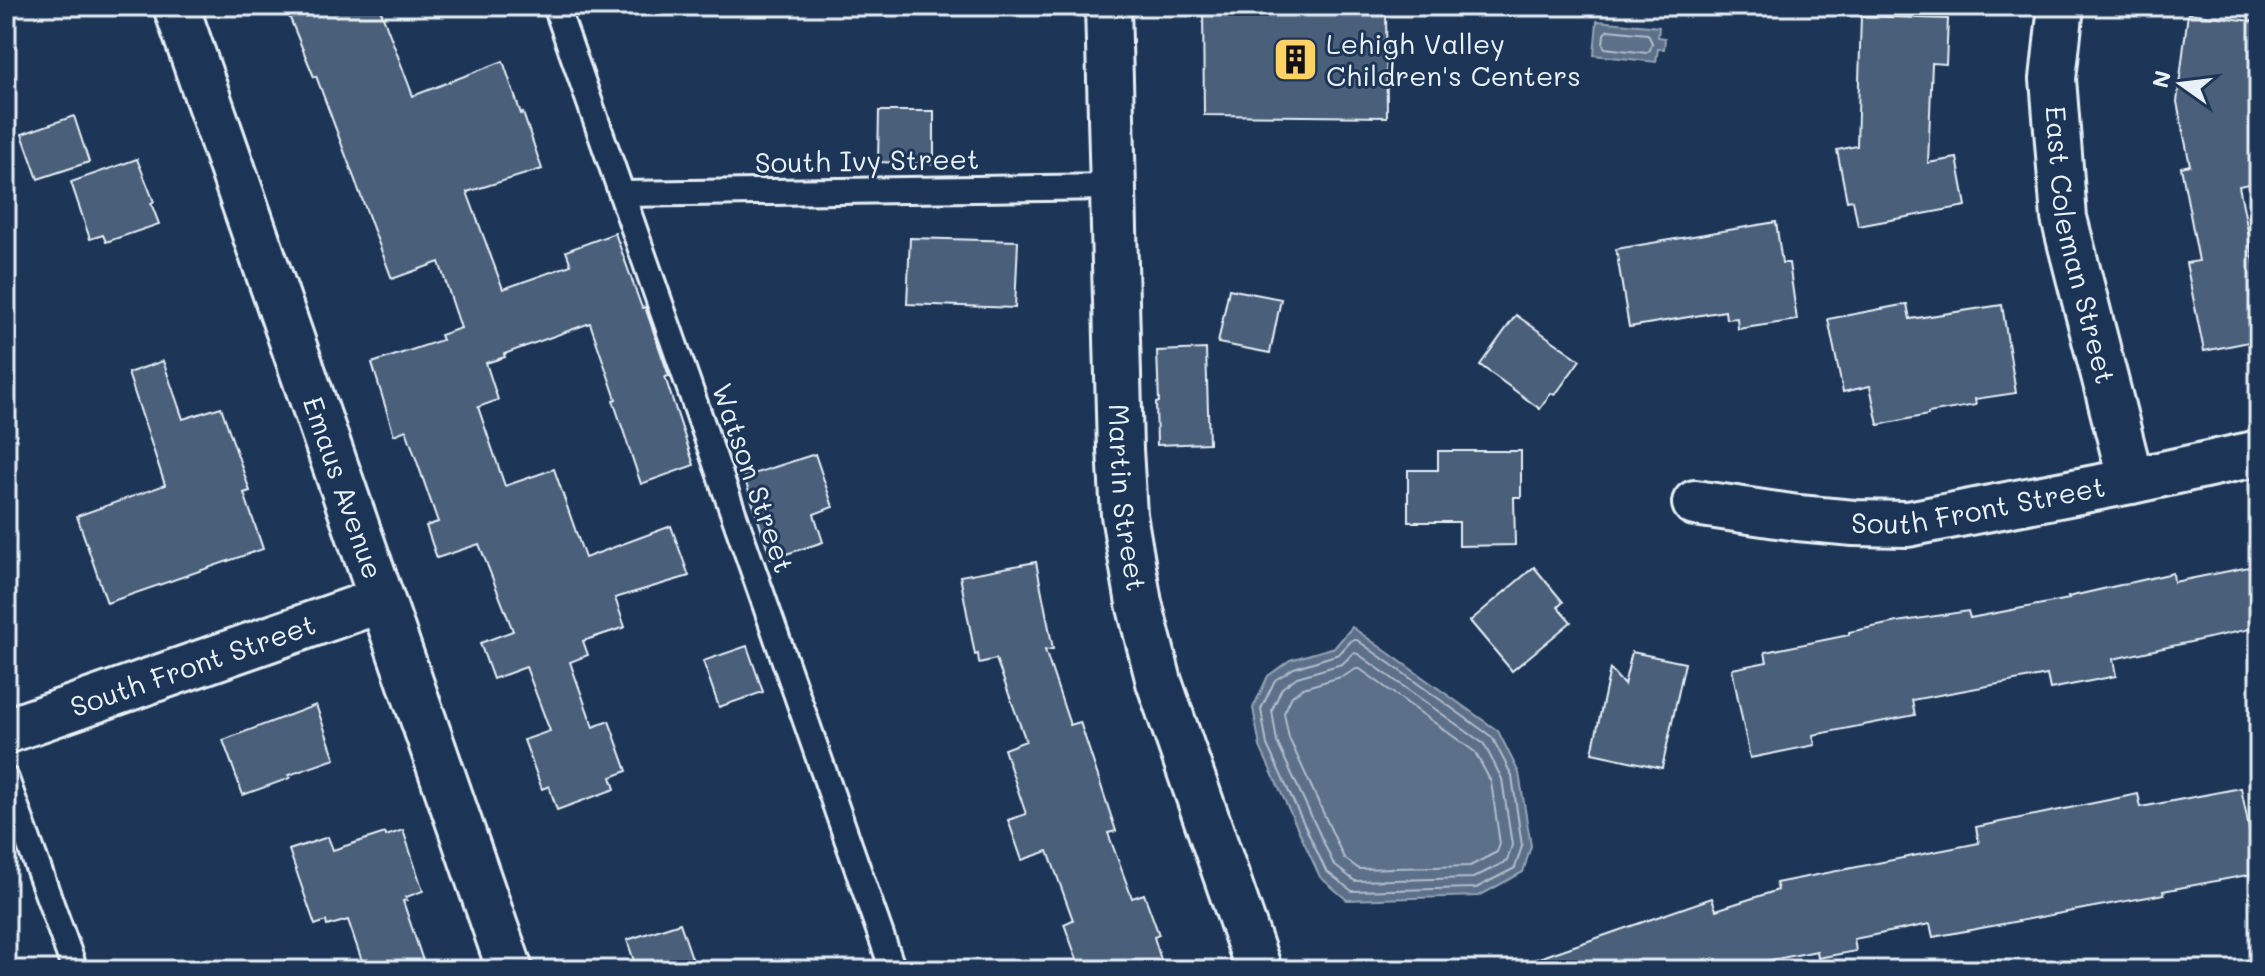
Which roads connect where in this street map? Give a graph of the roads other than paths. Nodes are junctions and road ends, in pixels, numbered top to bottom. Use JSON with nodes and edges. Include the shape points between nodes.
{"nodes":[{"id":1,"x":176,"y":6,"type":"edge"},
{"id":2,"x":556,"y":6,"type":"edge"},
{"id":3,"x":1108,"y":6,"type":"edge"},
{"id":4,"x":2061,"y":6,"type":"edge"},
{"id":5,"x":1113,"y":187,"type":"junction"},
{"id":6,"x":622,"y":194,"type":"junction"},
{"id":7,"x":2259,"y":453,"type":"edge"},
{"id":8,"x":2131,"y":481,"type":"junction"},
{"id":9,"x":1695,"y":503,"type":"dead end"},
{"id":10,"x":381,"y":600,"type":"junction"},
{"id":11,"x":6,"y":731,"type":"edge"},
{"id":12,"x":6,"y":779,"type":"edge"},
{"id":13,"x":75,"y":970,"type":"edge"},
{"id":14,"x":510,"y":970,"type":"edge"},
{"id":15,"x":893,"y":970,"type":"edge"},
{"id":16,"x":1259,"y":970,"type":"edge"}],
"edges":[{"from":1,"to":10,"type":"street","name":"Emaus Avenue"},
{"from":2,"to":6,"type":"lane","name":"Watson Street"},
{"from":3,"to":5,"type":"street","name":"Martin Street"},
{"from":4,"to":8,"type":"street","name":"East Coleman Street","via":[[2053,79],[2064,218]]},
{"from":5,"to":6,"type":"lane","name":"South Ivy Street"},
{"from":5,"to":16,"type":"street","name":"Martin Street","via":[[1120,462],[1139,603],[1159,682]]},
{"from":6,"to":15,"type":"lane","name":"Watson Street"},
{"from":7,"to":8,"type":"street","name":"South Front Street"},
{"from":8,"to":9,"type":"street","name":"South Front Street","via":[[1908,524],[1798,518]]},
{"from":10,"to":11,"type":"street","name":"South Front Street"},
{"from":10,"to":14,"type":"street","name":"Emaus Avenue"},
{"from":12,"to":13,"type":"lane"}]}
